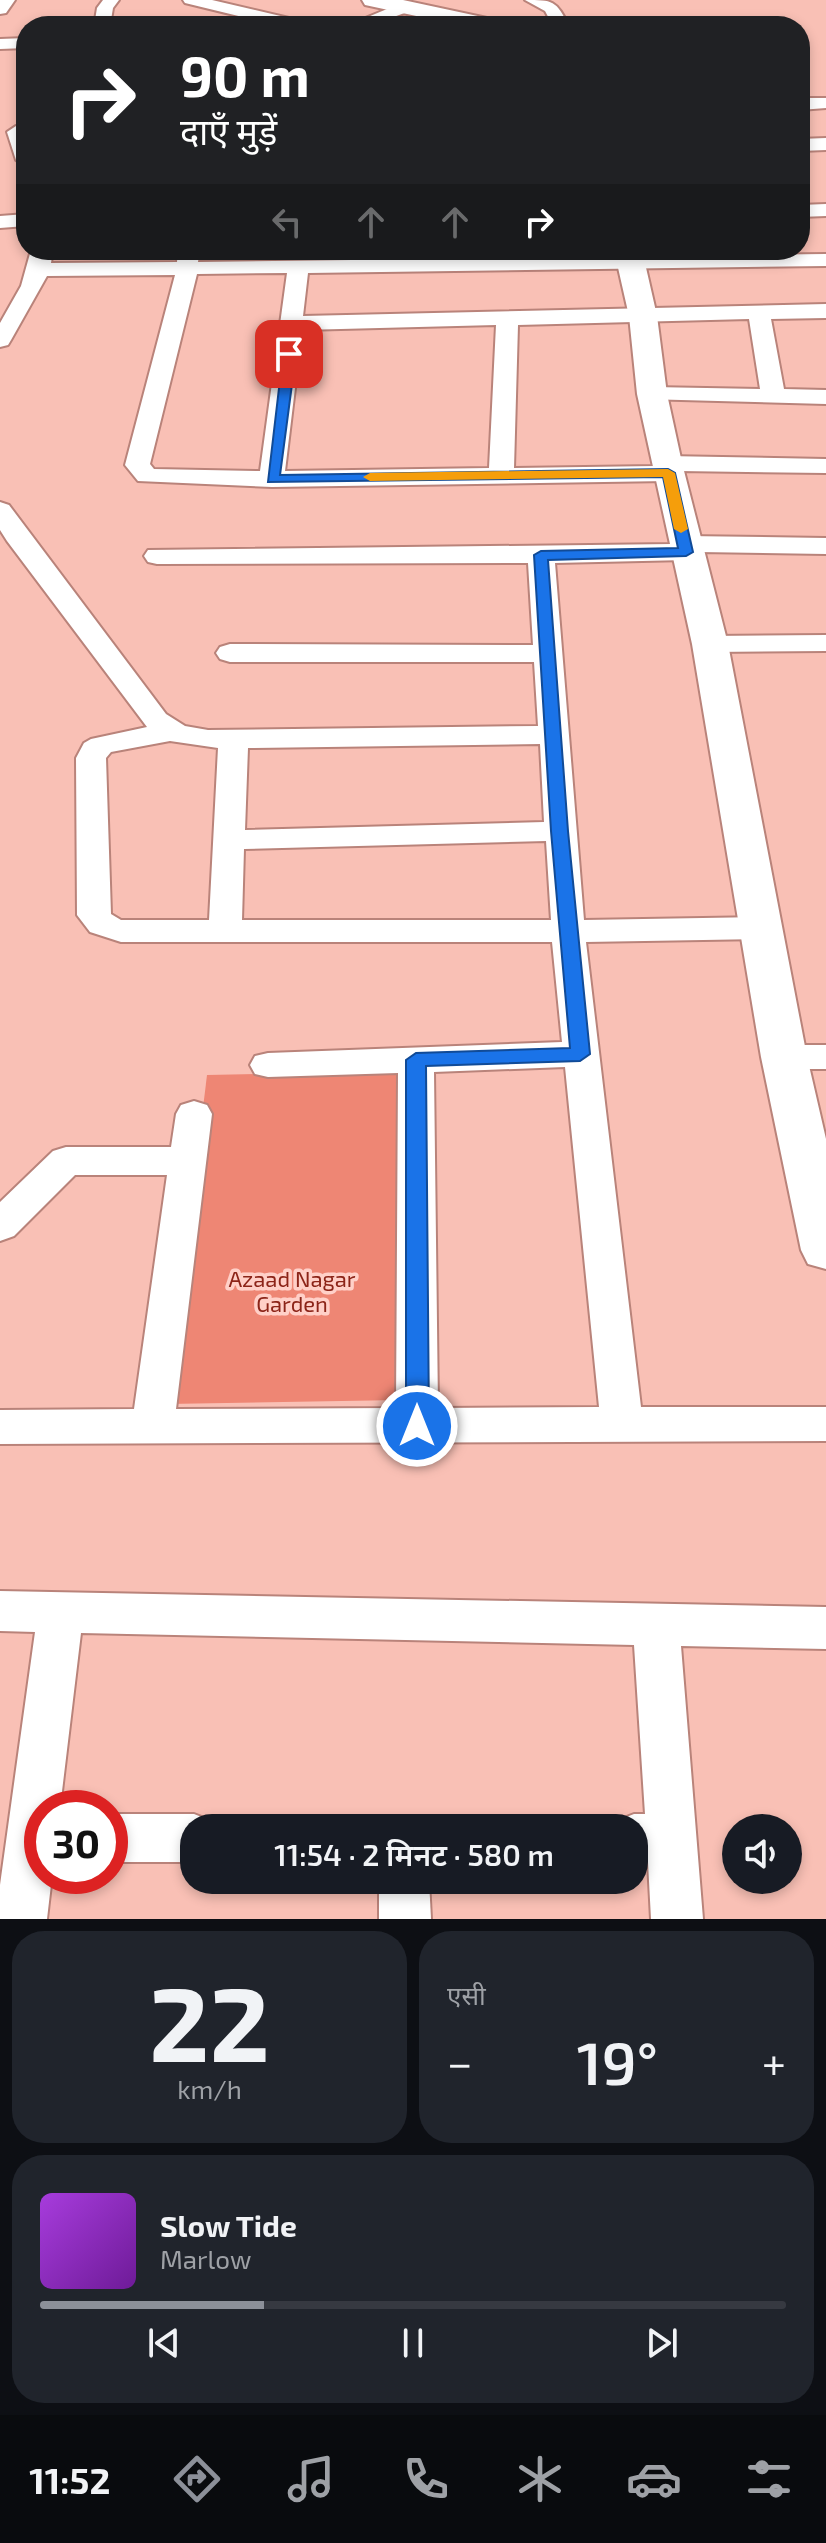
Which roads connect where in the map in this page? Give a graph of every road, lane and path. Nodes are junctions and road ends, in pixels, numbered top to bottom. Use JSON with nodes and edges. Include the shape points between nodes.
{"nodes":[{"id":1,"x":7,"y":0,"type":"edge"},
{"id":2,"x":191,"y":0,"type":"edge"},
{"id":3,"x":373,"y":0,"type":"edge"},
{"id":4,"x":533,"y":0,"type":"edge"},
{"id":5,"x":404,"y":7,"type":"junction"},
{"id":6,"x":0,"y":9,"type":"edge"},
{"id":7,"x":258,"y":16,"type":"edge"},
{"id":8,"x":380,"y":16,"type":"edge"},
{"id":9,"x":446,"y":16,"type":"edge"},
{"id":10,"x":556,"y":16,"type":"edge"},
{"id":11,"x":40,"y":260,"type":"edge"},
{"id":12,"x":188,"y":260,"type":"edge"},
{"id":13,"x":395,"y":260,"type":"edge"},
{"id":14,"x":630,"y":260,"type":"edge"},
{"id":15,"x":308,"y":262,"type":"edge"},
{"id":16,"x":826,"y":311,"type":"edge"},
{"id":17,"x":759,"y":314,"type":"junction"},
{"id":18,"x":643,"y":316,"type":"junction"},
{"id":19,"x":507,"y":319,"type":"junction"},
{"id":20,"x":294,"y":323,"type":"junction"},
{"id":21,"x":0,"y":340,"type":"edge"},
{"id":22,"x":652,"y":394,"type":"junction"},
{"id":23,"x":773,"y":395,"type":"junction"},
{"id":24,"x":826,"y":397,"type":"edge"},
{"id":25,"x":826,"y":466,"type":"edge"},
{"id":26,"x":667,"y":468,"type":"junction"},
{"id":27,"x":501,"y":475,"type":"junction"},
{"id":28,"x":272,"y":479,"type":"junction"},
{"id":29,"x":0,"y":510,"type":"edge"},
{"id":30,"x":826,"y":546,"type":"edge"},
{"id":31,"x":685,"y":548,"type":"junction"},
{"id":32,"x":541,"y":555,"type":"junction"},
{"id":33,"x":157,"y":556,"type":"dead end"},
{"id":34,"x":826,"y":643,"type":"edge"},
{"id":35,"x":710,"y":644,"type":"junction"},
{"id":36,"x":230,"y":653,"type":"dead end"},
{"id":37,"x":548,"y":654,"type":"junction"},
{"id":38,"x":170,"y":732,"type":"junction"},
{"id":39,"x":553,"y":735,"type":"junction"},
{"id":40,"x":233,"y":738,"type":"junction"},
{"id":41,"x":559,"y":831,"type":"junction"},
{"id":42,"x":229,"y":840,"type":"junction"},
{"id":43,"x":762,"y":928,"type":"junction"},
{"id":44,"x":225,"y":930,"type":"junction"},
{"id":45,"x":568,"y":931,"type":"junction"},
{"id":46,"x":580,"y":1054,"type":"junction"},
{"id":47,"x":784,"y":1057,"type":"junction"},
{"id":48,"x":826,"y":1057,"type":"edge"},
{"id":49,"x":416,"y":1060,"type":"junction"},
{"id":50,"x":268,"y":1065,"type":"dead end"},
{"id":51,"x":194,"y":1114,"type":"dead end"},
{"id":52,"x":187,"y":1161,"type":"junction"},
{"id":53,"x":0,"y":1226,"type":"edge"},
{"id":54,"x":826,"y":1250,"type":"edge"},
{"id":55,"x":826,"y":1424,"type":"edge"},
{"id":56,"x":153,"y":1426,"type":"junction"},
{"id":57,"x":417,"y":1426,"type":"junction"},
{"id":58,"x":0,"y":1427,"type":"edge"},
{"id":59,"x":622,"y":1427,"type":"junction"},
{"id":60,"x":0,"y":1611,"type":"edge"},
{"id":61,"x":61,"y":1612,"type":"junction"},
{"id":62,"x":656,"y":1625,"type":"junction"},
{"id":63,"x":826,"y":1628,"type":"edge"},
{"id":64,"x":42,"y":1790,"type":"edge"},
{"id":65,"x":128,"y":1838,"type":"edge"},
{"id":66,"x":180,"y":1838,"type":"edge"},
{"id":67,"x":652,"y":1838,"type":"edge"},
{"id":68,"x":26,"y":1894,"type":"edge"},
{"id":69,"x":404,"y":1894,"type":"edge"},
{"id":70,"x":21,"y":1919,"type":"edge"},
{"id":71,"x":405,"y":1919,"type":"edge"},
{"id":72,"x":677,"y":1919,"type":"edge"}],
"edges":[{"from":1,"to":6,"type":"street"},
{"from":2,"to":7,"type":"street"},
{"from":3,"to":5,"type":"street"},
{"from":4,"to":10,"type":"street","via":[[552,8]]},
{"from":5,"to":8,"type":"street"},
{"from":5,"to":9,"type":"street"},
{"from":11,"to":12,"type":"street"},
{"from":11,"to":21,"type":"street","via":[[24,301]]},
{"from":12,"to":15,"type":"street"},
{"from":12,"to":28,"type":"street","via":[[137,465],[140,472],[159,479]]},
{"from":13,"to":15,"type":"street"},
{"from":14,"to":18,"type":"street"},
{"from":15,"to":20,"type":"street"},
{"from":16,"to":17,"type":"street"},
{"from":17,"to":18,"type":"street"},
{"from":17,"to":23,"type":"street"},
{"from":18,"to":19,"type":"street"},
{"from":18,"to":22,"type":"street"},
{"from":19,"to":20,"type":"street"},
{"from":19,"to":27,"type":"street"},
{"from":20,"to":28,"type":"street"},
{"from":22,"to":23,"type":"street"},
{"from":22,"to":26,"type":"street"},
{"from":23,"to":24,"type":"street"},
{"from":25,"to":26,"type":"street"},
{"from":26,"to":27,"type":"street"},
{"from":26,"to":31,"type":"street"},
{"from":27,"to":28,"type":"street"},
{"from":29,"to":38,"type":"street"},
{"from":30,"to":31,"type":"street"},
{"from":31,"to":32,"type":"street"},
{"from":31,"to":35,"type":"street"},
{"from":32,"to":33,"type":"street"},
{"from":32,"to":37,"type":"street"},
{"from":34,"to":35,"type":"street"},
{"from":35,"to":43,"type":"street"},
{"from":36,"to":37,"type":"street"},
{"from":37,"to":39,"type":"street"},
{"from":38,"to":40,"type":"street"},
{"from":38,"to":44,"type":"street","via":[[102,745],[91,758],[94,915],[107,928],[121,931]]},
{"from":39,"to":40,"type":"street"},
{"from":39,"to":41,"type":"street"},
{"from":40,"to":42,"type":"street"},
{"from":41,"to":42,"type":"street"},
{"from":41,"to":45,"type":"street"},
{"from":42,"to":44,"type":"street"},
{"from":43,"to":45,"type":"street"},
{"from":43,"to":47,"type":"street"},
{"from":44,"to":45,"type":"street"},
{"from":45,"to":46,"type":"street"},
{"from":46,"to":49,"type":"street"},
{"from":46,"to":59,"type":"street"},
{"from":47,"to":48,"type":"street"},
{"from":47,"to":54,"type":"street"},
{"from":49,"to":50,"type":"street"},
{"from":49,"to":57,"type":"street"},
{"from":51,"to":52,"type":"street"},
{"from":52,"to":53,"type":"street","via":[[66,1161]]},
{"from":52,"to":56,"type":"street"},
{"from":55,"to":59,"type":"street"},
{"from":56,"to":57,"type":"street"},
{"from":56,"to":58,"type":"street"},
{"from":57,"to":59,"type":"street"},
{"from":60,"to":61,"type":"street"},
{"from":61,"to":62,"type":"street"},
{"from":61,"to":64,"type":"street"},
{"from":62,"to":63,"type":"street"},
{"from":62,"to":67,"type":"street"},
{"from":65,"to":66,"type":"street"},
{"from":67,"to":72,"type":"street"},
{"from":68,"to":70,"type":"street"},
{"from":69,"to":71,"type":"street"}]}
